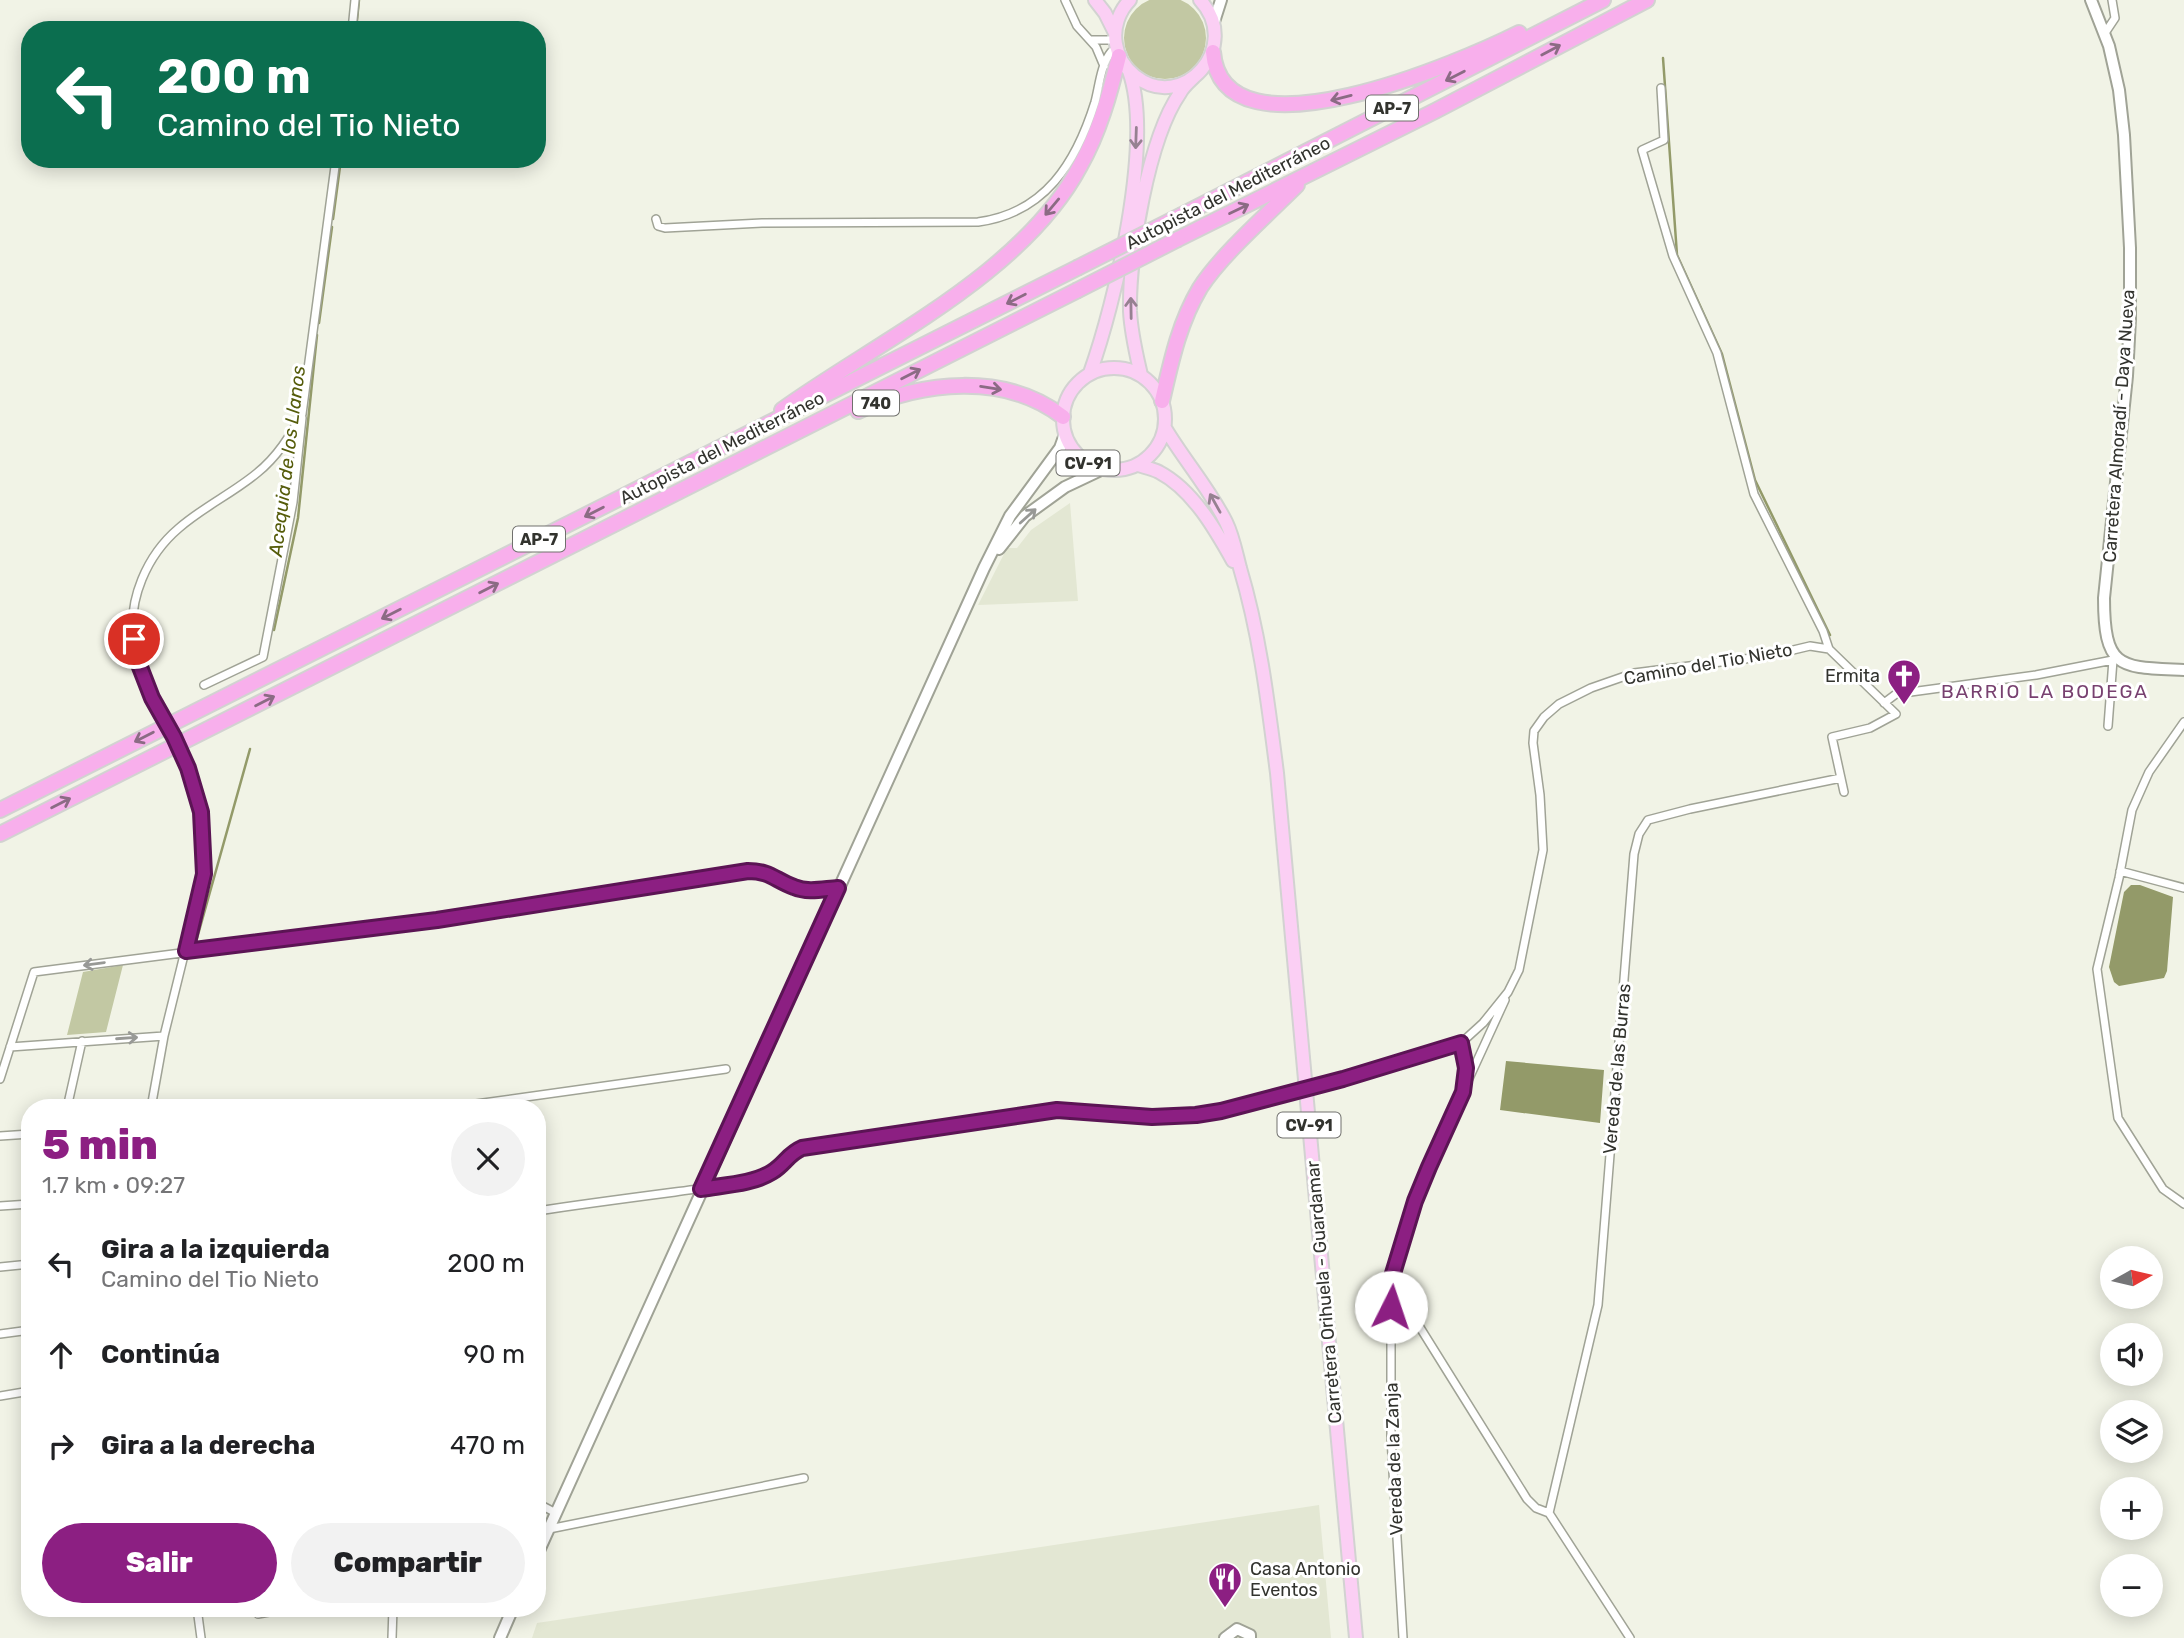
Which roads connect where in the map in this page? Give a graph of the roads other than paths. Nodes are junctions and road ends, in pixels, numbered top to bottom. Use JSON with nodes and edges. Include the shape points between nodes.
{"nodes":[{"id":1,"x":355,"y":0,"type":"edge"},
{"id":2,"x":1065,"y":0,"type":"edge"},
{"id":3,"x":1096,"y":0,"type":"edge"},
{"id":4,"x":1130,"y":0,"type":"edge"},
{"id":5,"x":1200,"y":0,"type":"edge"},
{"id":6,"x":1221,"y":0,"type":"edge"},
{"id":7,"x":1586,"y":0,"type":"edge"},
{"id":8,"x":1603,"y":0,"type":"edge"},
{"id":9,"x":1647,"y":0,"type":"edge"},
{"id":10,"x":2091,"y":0,"type":"edge"},
{"id":11,"x":2112,"y":0,"type":"edge"},
{"id":12,"x":353,"y":21,"type":"edge"},
{"id":13,"x":1214,"y":22,"type":"junction"},
{"id":14,"x":2105,"y":33,"type":"junction"},
{"id":15,"x":1090,"y":39,"type":"junction"},
{"id":16,"x":1115,"y":46,"type":"junction"},
{"id":17,"x":1096,"y":47,"type":"junction"},
{"id":18,"x":1213,"y":52,"type":"junction"},
{"id":19,"x":1104,"y":66,"type":"junction"},
{"id":20,"x":1129,"y":71,"type":"junction"},
{"id":21,"x":1194,"y":77,"type":"junction"},
{"id":22,"x":1661,"y":88,"type":"dead end"},
{"id":23,"x":335,"y":168,"type":"edge"},
{"id":24,"x":1307,"y":175,"type":"junction"},
{"id":25,"x":656,"y":219,"type":"dead end"},
{"id":26,"x":1090,"y":373,"type":"junction"},
{"id":27,"x":1141,"y":375,"type":"junction"},
{"id":28,"x":1163,"y":401,"type":"junction"},
{"id":29,"x":302,"y":414,"type":"junction"},
{"id":30,"x":1063,"y":417,"type":"junction"},
{"id":31,"x":1165,"y":428,"type":"junction"},
{"id":32,"x":1065,"y":434,"type":"junction"},
{"id":33,"x":745,"y":436,"type":"junction"},
{"id":34,"x":1138,"y":465,"type":"junction"},
{"id":35,"x":1103,"y":469,"type":"junction"},
{"id":36,"x":697,"y":483,"type":"junction"},
{"id":37,"x":984,"y":568,"type":"junction"},
{"id":38,"x":1254,"y":613,"type":"junction"},
{"id":39,"x":1829,"y":649,"type":"junction"},
{"id":40,"x":2115,"y":659,"type":"junction"},
{"id":41,"x":2184,"y":670,"type":"edge"},
{"id":42,"x":204,"y":685,"type":"dead end"},
{"id":43,"x":1884,"y":703,"type":"junction"},
{"id":44,"x":2184,"y":722,"type":"edge"},
{"id":45,"x":2108,"y":726,"type":"dead end"},
{"id":46,"x":1841,"y":778,"type":"junction"},
{"id":47,"x":1844,"y":792,"type":"dead end"},
{"id":48,"x":0,"y":810,"type":"edge"},
{"id":49,"x":0,"y":834,"type":"edge"},
{"id":50,"x":2120,"y":871,"type":"junction"},
{"id":51,"x":838,"y":888,"type":"junction"},
{"id":52,"x":2184,"y":888,"type":"edge"},
{"id":53,"x":186,"y":951,"type":"junction"},
{"id":54,"x":1508,"y":992,"type":"junction"},
{"id":55,"x":164,"y":1036,"type":"junction"},
{"id":56,"x":82,"y":1041,"type":"junction"},
{"id":57,"x":1461,"y":1043,"type":"junction"},
{"id":58,"x":10,"y":1047,"type":"junction"},
{"id":59,"x":726,"y":1069,"type":"dead end"},
{"id":60,"x":0,"y":1079,"type":"edge"},
{"id":61,"x":1463,"y":1092,"type":"junction"},
{"id":62,"x":69,"y":1099,"type":"edge"},
{"id":63,"x":153,"y":1099,"type":"edge"},
{"id":64,"x":511,"y":1099,"type":"edge"},
{"id":65,"x":21,"y":1135,"type":"edge"},
{"id":66,"x":0,"y":1136,"type":"edge"},
{"id":67,"x":701,"y":1189,"type":"junction"},
{"id":68,"x":2184,"y":1203,"type":"edge"},
{"id":69,"x":21,"y":1205,"type":"edge"},
{"id":70,"x":0,"y":1206,"type":"edge"},
{"id":71,"x":546,"y":1210,"type":"edge"},
{"id":72,"x":21,"y":1265,"type":"edge"},
{"id":73,"x":0,"y":1267,"type":"edge"},
{"id":74,"x":1391,"y":1280,"type":"junction"},
{"id":75,"x":21,"y":1331,"type":"edge"},
{"id":76,"x":0,"y":1334,"type":"edge"},
{"id":77,"x":21,"y":1392,"type":"edge"},
{"id":78,"x":0,"y":1395,"type":"edge"},
{"id":79,"x":804,"y":1478,"type":"dead end"},
{"id":80,"x":546,"y":1508,"type":"edge"},
{"id":81,"x":556,"y":1513,"type":"junction"},
{"id":82,"x":1549,"y":1513,"type":"junction"},
{"id":83,"x":549,"y":1529,"type":"junction"},
{"id":84,"x":546,"y":1536,"type":"edge"},
{"id":85,"x":198,"y":1617,"type":"edge"},
{"id":86,"x":392,"y":1617,"type":"edge"},
{"id":87,"x":509,"y":1617,"type":"edge"},
{"id":88,"x":201,"y":1638,"type":"edge"},
{"id":89,"x":392,"y":1638,"type":"edge"},
{"id":90,"x":500,"y":1638,"type":"edge"},
{"id":91,"x":1225,"y":1638,"type":"edge"},
{"id":92,"x":1250,"y":1638,"type":"edge"},
{"id":93,"x":1356,"y":1638,"type":"edge"},
{"id":94,"x":1403,"y":1638,"type":"edge"},
{"id":95,"x":1630,"y":1638,"type":"edge"}],
"edges":[{"from":1,"to":12,"type":"street"},
{"from":2,"to":15,"type":"street","via":[[1077,26]]},
{"from":3,"to":16,"type":"main road","number":"CV-91"},
{"from":4,"to":16,"type":"main road","via":[[1119,17]]},
{"from":5,"to":13,"type":"main road"},
{"from":6,"to":13,"type":"main road"},
{"from":7,"to":18,"type":"highway","one_way":true,"via":[[1510,38],[1430,70],[1309,104],[1271,103],[1239,93],[1219,78]]},
{"from":8,"to":33,"type":"highway","name":"Autopista del Mediterráneo","number":"AP-7","one_way":true,"bridge":true},
{"from":24,"to":9,"type":"highway","name":"Autopista del Mediterráneo","number":"AP-7","one_way":true},
{"from":10,"to":14,"type":"main road","name":"Carretera Almoradí - Daya Nueva"},
{"from":11,"to":14,"type":"street","via":[[2115,18]]},
{"from":13,"to":18,"type":"main road"},
{"from":14,"to":40,"type":"main road","name":"Carretera Almoradí - Daya Nueva","via":[[2119,90],[2130,248],[2127,364],[2104,598],[2107,638]]},
{"from":15,"to":16,"type":"street"},
{"from":15,"to":17,"type":"street"},
{"from":16,"to":17,"type":"street"},
{"from":16,"to":19,"type":"street"},
{"from":16,"to":20,"type":"main road","number":"CV-91"},
{"from":16,"to":33,"type":"highway","one_way":true,"via":[[1112,86],[1080,166],[1032,232],[900,334]]},
{"from":17,"to":19,"type":"street"},
{"from":18,"to":21,"type":"main road"},
{"from":19,"to":25,"type":"street","via":[[1089,122],[1064,172],[1035,199],[998,219],[665,228],[658,226]]},
{"from":20,"to":21,"type":"main road","via":[[1153,85],[1182,84]]},
{"from":20,"to":26,"type":"main road","number":"CV-91","one_way":true,"via":[[1137,107],[1133,181],[1107,323]]},
{"from":27,"to":21,"type":"main road","one_way":true,"via":[[1130,310],[1141,211],[1160,134],[1180,92]]},
{"from":22,"to":39,"type":"street","via":[[1664,140],[1642,150],[1672,256],[1717,354],[1754,494]]},
{"from":23,"to":29,"type":"street"},
{"from":24,"to":28,"type":"highway","via":[[1200,288],[1174,347]]},
{"from":36,"to":24,"type":"highway","name":"Autopista del Mediterráneo","number":"AP-7","one_way":true,"bridge":true},
{"from":26,"to":27,"type":"main road","via":[[1115,368]]},
{"from":26,"to":30,"type":"main road","number":"CV-91","via":[[1071,392]]},
{"from":27,"to":28,"type":"main road"},
{"from":28,"to":31,"type":"main road","number":"CV-91"},
{"from":29,"to":42,"type":"street","via":[[293,502],[263,657]]},
{"from":29,"to":53,"type":"street","bridge":true,"via":[[281,449],[258,473],[164,541],[138,588],[134,639],[140,667],[188,768],[201,812],[204,874]]},
{"from":30,"to":32,"type":"main road","number":"CV-91"},
{"from":36,"to":30,"type":"highway","number":"740","one_way":true,"via":[[907,393],[950,386],[985,387],[1026,395]]},
{"from":31,"to":34,"type":"main road","number":"CV-91","via":[[1155,450]]},
{"from":38,"to":31,"type":"main road","name":"Carretera Orihuela - Guardamar","number":"CV-91","one_way":true,"via":[[1227,525]]},
{"from":32,"to":35,"type":"main road","number":"CV-91","via":[[1086,462]]},
{"from":32,"to":37,"type":"main road","via":[[1060,449],[1010,516]]},
{"from":33,"to":48,"type":"highway","name":"Autopista del Mediterráneo","number":"AP-7","one_way":true},
{"from":34,"to":35,"type":"main road","number":"CV-91"},
{"from":34,"to":38,"type":"main road","name":"Carretera Orihuela - Guardamar","number":"CV-91","via":[[1174,483],[1205,516],[1236,565]]},
{"from":37,"to":35,"type":"main road","one_way":true,"via":[[1025,516],[1065,487]]},
{"from":49,"to":36,"type":"highway","name":"Autopista del Mediterráneo","number":"AP-7","one_way":true},
{"from":37,"to":51,"type":"main road"},
{"from":38,"to":93,"type":"main road","name":"Carretera Orihuela - Guardamar","number":"CV-91","via":[[1277,773]]},
{"from":39,"to":43,"type":"street"},
{"from":39,"to":54,"type":"street","name":"Camino del Tio Nieto","via":[[1810,646],[1769,656],[1634,673],[1591,688],[1544,717],[1533,743],[1543,850],[1519,970]]},
{"from":40,"to":41,"type":"main road","via":[[2132,667]]},
{"from":40,"to":43,"type":"street","via":[[1896,694]]},
{"from":40,"to":45,"type":"street"},
{"from":43,"to":46,"type":"street","via":[[1896,714],[1870,729],[1832,737]]},
{"from":44,"to":50,"type":"street","via":[[2149,772],[2132,810]]},
{"from":46,"to":47,"type":"street"},
{"from":46,"to":82,"type":"street","name":"Vereda de las Burras","via":[[1648,820],[1639,834],[1598,1305]]},
{"from":50,"to":52,"type":"street"},
{"from":50,"to":68,"type":"street","via":[[2097,968],[2118,1118],[2163,1189]]},
{"from":51,"to":53,"type":"street","via":[[808,891],[762,871],[748,871],[437,920]]},
{"from":51,"to":67,"type":"main road"},
{"from":53,"to":55,"type":"street"},
{"from":53,"to":58,"type":"street","one_way":true,"via":[[34,972]]},
{"from":54,"to":57,"type":"street","name":"Camino del Tio Nieto"},
{"from":54,"to":61,"type":"street","name":"Camino del Tio Nieto"},
{"from":56,"to":55,"type":"street","one_way":true},
{"from":55,"to":63,"type":"street"},
{"from":56,"to":58,"type":"street"},
{"from":56,"to":62,"type":"street"},
{"from":57,"to":61,"type":"street","name":"Camino del Tio Nieto","via":[[1466,1068]]},
{"from":57,"to":67,"type":"street","name":"Camino del Tio Nieto","bridge":true,"via":[[1221,1111],[1173,1116],[1057,1110],[802,1148],[770,1174]]},
{"from":58,"to":60,"type":"street"},
{"from":59,"to":64,"type":"street"},
{"from":61,"to":74,"type":"street","name":"Camino del Tio Nieto","via":[[1429,1167]]},
{"from":65,"to":66,"type":"street"},
{"from":67,"to":71,"type":"street","name":"Camino del Tio Nieto"},
{"from":67,"to":81,"type":"main road"},
{"from":69,"to":70,"type":"street"},
{"from":72,"to":73,"type":"street"},
{"from":74,"to":82,"type":"street","via":[[1527,1499]]},
{"from":74,"to":94,"type":"street","name":"Vereda de la Zanja","via":[[1391,1438]]},
{"from":75,"to":76,"type":"street"},
{"from":77,"to":78,"type":"street"},
{"from":79,"to":83,"type":"street"},
{"from":80,"to":81,"type":"street"},
{"from":81,"to":83,"type":"main road"},
{"from":82,"to":95,"type":"street"},
{"from":83,"to":84,"type":"main road"},
{"from":85,"to":88,"type":"street"},
{"from":86,"to":89,"type":"street"},
{"from":87,"to":90,"type":"main road"},
{"from":91,"to":92,"type":"main road","via":[[1237,1629]]}]}
